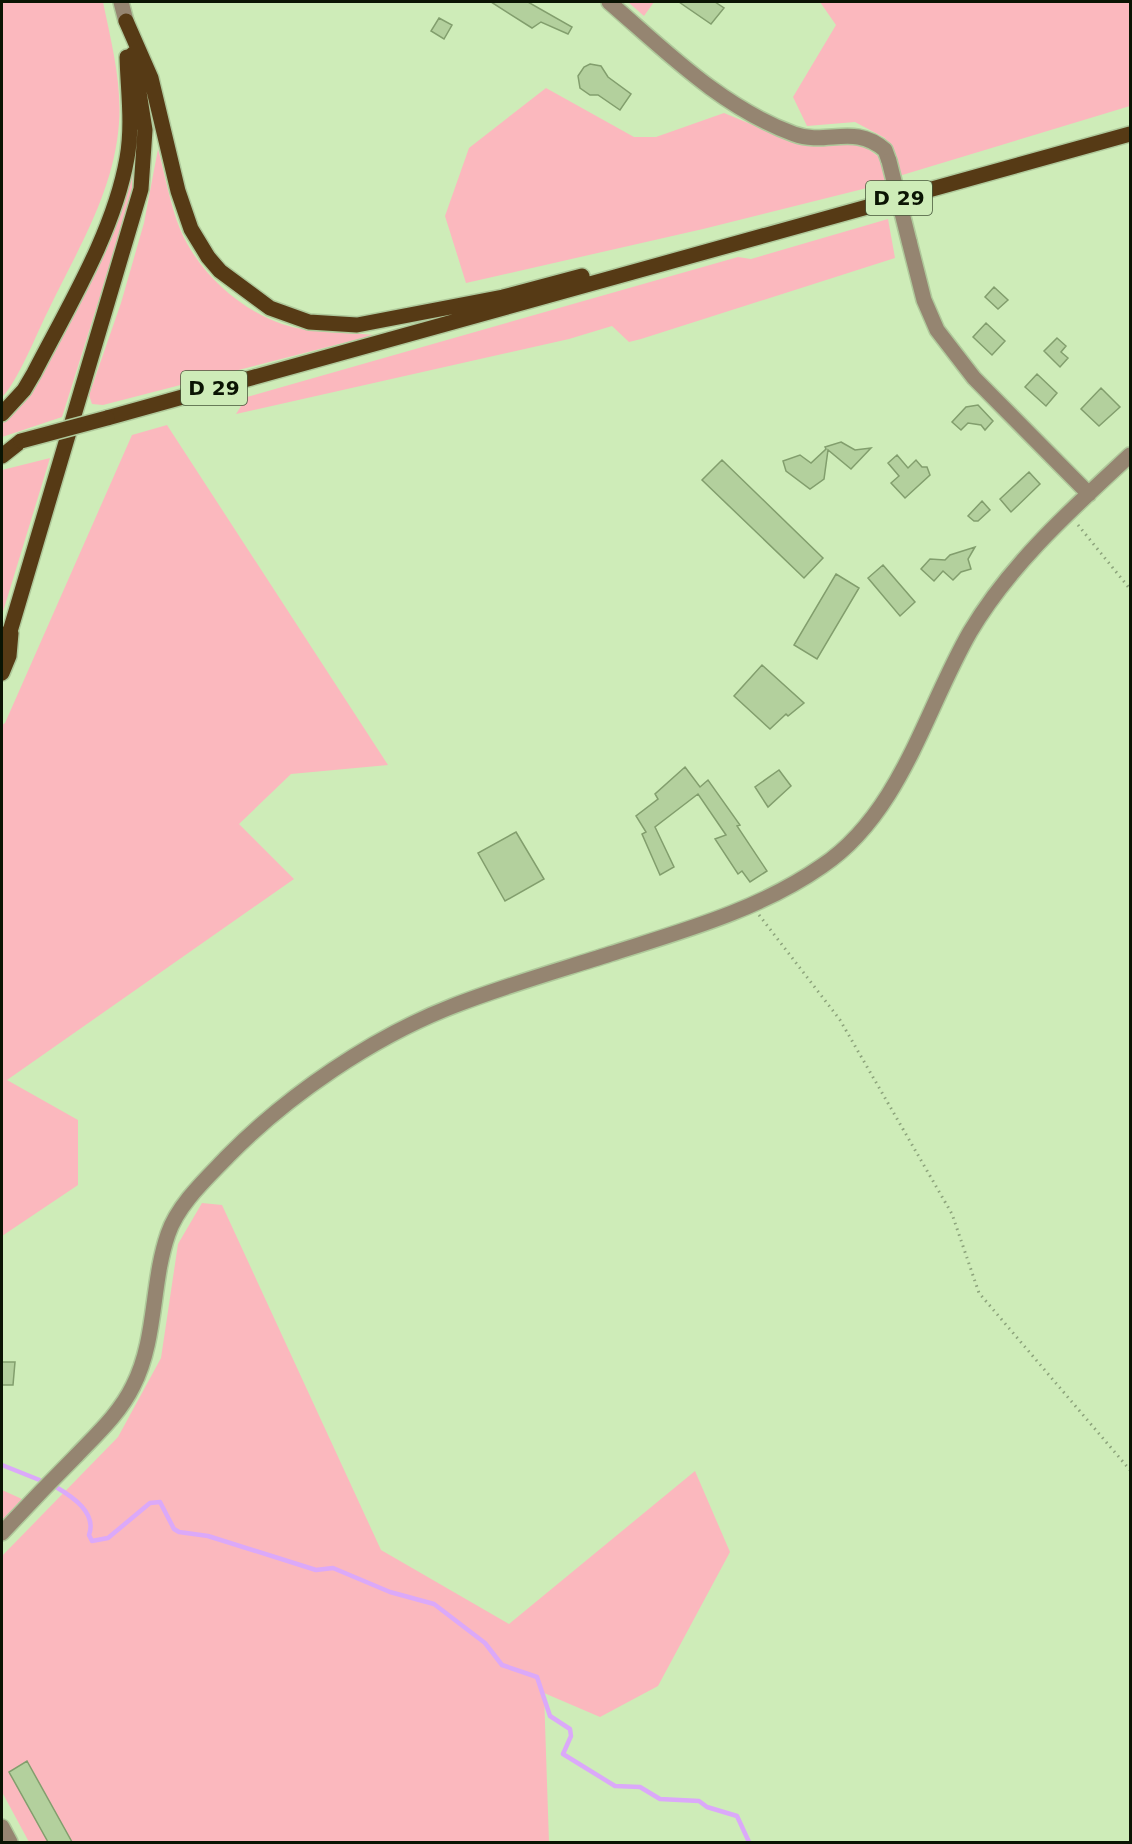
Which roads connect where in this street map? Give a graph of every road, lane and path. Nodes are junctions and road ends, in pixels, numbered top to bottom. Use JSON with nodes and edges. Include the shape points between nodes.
{"nodes":[{"id":1,"x":121,"y":2,"type":"edge"},
{"id":2,"x":609,"y":2,"type":"edge"},
{"id":3,"x":126,"y":21,"type":"junction"},
{"id":4,"x":1131,"y":134,"type":"edge"},
{"id":5,"x":618,"y":275,"type":"junction"},
{"id":6,"x":2,"y":414,"type":"edge"},
{"id":7,"x":21,"y":441,"type":"junction"},
{"id":8,"x":2,"y":447,"type":"edge"},
{"id":9,"x":1131,"y":455,"type":"edge"},
{"id":10,"x":2,"y":456,"type":"edge"},
{"id":11,"x":1089,"y":494,"type":"junction"},
{"id":12,"x":1068,"y":516,"type":"junction"},
{"id":13,"x":1131,"y":589,"type":"edge"},
{"id":14,"x":11,"y":628,"type":"junction"},
{"id":15,"x":2,"y":646,"type":"edge"},
{"id":16,"x":2,"y":673,"type":"edge"},
{"id":17,"x":753,"y":903,"type":"junction"},
{"id":18,"x":1131,"y":1470,"type":"edge"},
{"id":19,"x":2,"y":1533,"type":"edge"},
{"id":20,"x":2,"y":1827,"type":"edge"},
{"id":21,"x":10,"y":1842,"type":"edge"}],
"edges":[{"from":1,"to":3,"type":"street"},
{"from":2,"to":11,"type":"street","bridge":true,"via":[[738,108],[796,135],[865,137],[885,150],[924,300],[937,330],[974,378]]},
{"from":3,"to":5,"type":"main road","via":[[151,78],[178,192],[195,237],[220,272],[270,308],[309,322],[357,325],[503,297],[578,277]]},
{"from":3,"to":6,"type":"main road","via":[[130,122],[116,204],[34,373]]},
{"from":3,"to":14,"type":"main road","via":[[144,113],[141,189]]},
{"from":4,"to":5,"type":"main road","number":"D 29"},
{"from":5,"to":7,"type":"main road","number":"D 29","bridge":true},
{"from":7,"to":8,"type":"main road","number":"D 29"},
{"from":7,"to":10,"type":"main road"},
{"from":9,"to":11,"type":"street"},
{"from":11,"to":12,"type":"street"},
{"from":12,"to":13,"type":"path","via":[[1087,533]]},
{"from":12,"to":17,"type":"street","via":[[1017,568],[971,630],[893,788],[874,816],[824,865]]},
{"from":14,"to":15,"type":"main road"},
{"from":14,"to":16,"type":"main road","via":[[9,656]]},
{"from":17,"to":18,"type":"path","via":[[762,922],[840,1020],[952,1214],[979,1293]]},
{"from":17,"to":19,"type":"street","via":[[711,921],[449,1008],[378,1043],[285,1107],[232,1153],[190,1198],[169,1229],[145,1355],[135,1384],[119,1411]]},
{"from":20,"to":21,"type":"street"}]}
